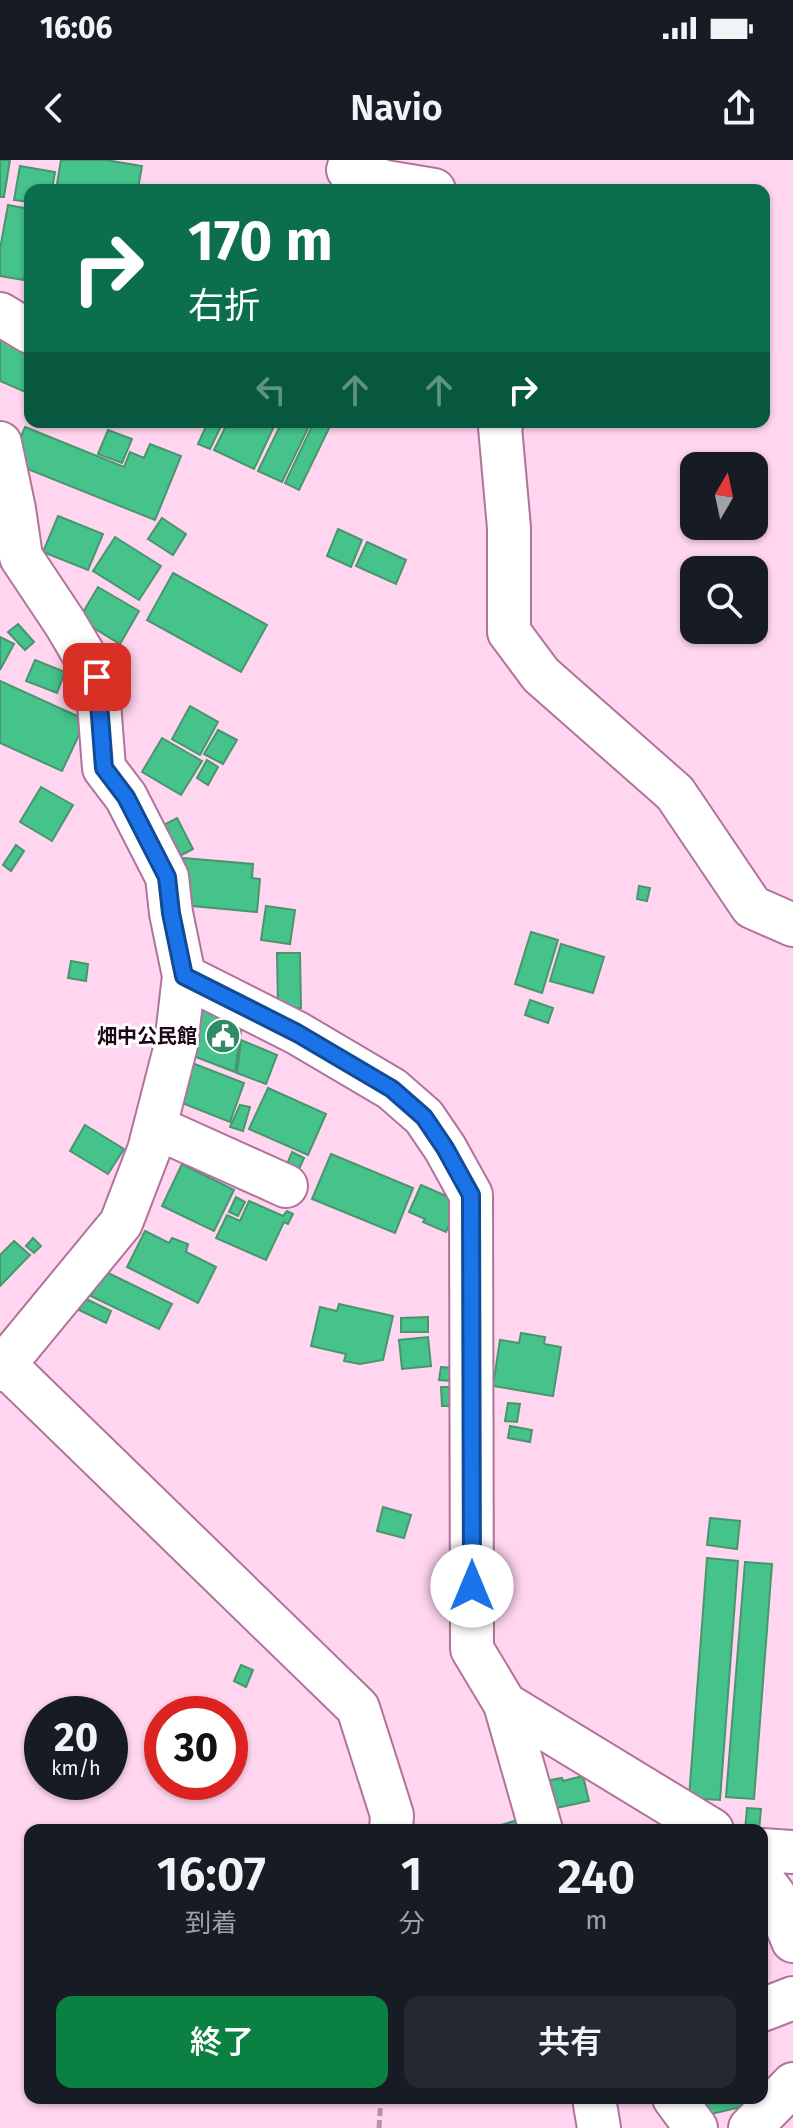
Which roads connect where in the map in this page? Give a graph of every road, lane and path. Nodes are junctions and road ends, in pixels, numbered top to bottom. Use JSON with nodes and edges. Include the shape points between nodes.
{"nodes":[{"id":1,"x":341,"y":163,"type":"edge"},
{"id":2,"x":398,"y":184,"type":"edge"},
{"id":3,"x":0,"y":314,"type":"edge"},
{"id":4,"x":24,"y":328,"type":"edge"},
{"id":5,"x":500,"y":428,"type":"edge"},
{"id":6,"x":0,"y":443,"type":"edge"},
{"id":7,"x":10,"y":563,"type":"edge"},
{"id":8,"x":793,"y":925,"type":"edge"},
{"id":9,"x":184,"y":976,"type":"junction"},
{"id":10,"x":155,"y":1127,"type":"junction"},
{"id":11,"x":286,"y":1186,"type":"dead end"},
{"id":12,"x":2,"y":1368,"type":"edge"},
{"id":13,"x":505,"y":1704,"type":"junction"},
{"id":14,"x":391,"y":1824,"type":"edge"},
{"id":15,"x":539,"y":1824,"type":"edge"},
{"id":16,"x":702,"y":1824,"type":"edge"},
{"id":17,"x":768,"y":1850,"type":"edge"},
{"id":18,"x":793,"y":1852,"type":"edge"},
{"id":19,"x":768,"y":1887,"type":"edge"},
{"id":20,"x":793,"y":1941,"type":"edge"},
{"id":21,"x":793,"y":1998,"type":"edge"},
{"id":22,"x":768,"y":2008,"type":"edge"},
{"id":23,"x":793,"y":2084,"type":"edge"},
{"id":24,"x":381,"y":2104,"type":"edge"},
{"id":25,"x":595,"y":2104,"type":"edge"},
{"id":26,"x":678,"y":2104,"type":"edge"},
{"id":27,"x":379,"y":2128,"type":"edge"},
{"id":28,"x":599,"y":2128,"type":"edge"},
{"id":29,"x":696,"y":2128,"type":"edge"},
{"id":30,"x":750,"y":2128,"type":"edge"}],
"edges":[{"from":1,"to":2,"type":"street"},
{"from":3,"to":4,"type":"street"},
{"from":5,"to":8,"type":"street","via":[[509,528],[509,632],[541,675],[675,793],[752,907]]},
{"from":6,"to":7,"type":"street","via":[[14,509]]},
{"from":7,"to":9,"type":"street","via":[[65,623],[97,677],[104,768],[126,797],[167,877]]},
{"from":9,"to":10,"type":"street","via":[[176,1045]]},
{"from":9,"to":13,"type":"street","via":[[392,1089],[424,1117],[471,1195],[472,1649]]},
{"from":10,"to":11,"type":"street"},
{"from":10,"to":12,"type":"street","via":[[121,1223]]},
{"from":12,"to":14,"type":"street","via":[[358,1708]]},
{"from":13,"to":15,"type":"street"},
{"from":13,"to":16,"type":"street"},
{"from":17,"to":18,"type":"street"},
{"from":19,"to":20,"type":"street"},
{"from":21,"to":22,"type":"street"},
{"from":23,"to":30,"type":"street"},
{"from":24,"to":27,"type":"path"},
{"from":25,"to":28,"type":"street"},
{"from":26,"to":29,"type":"street"}]}
